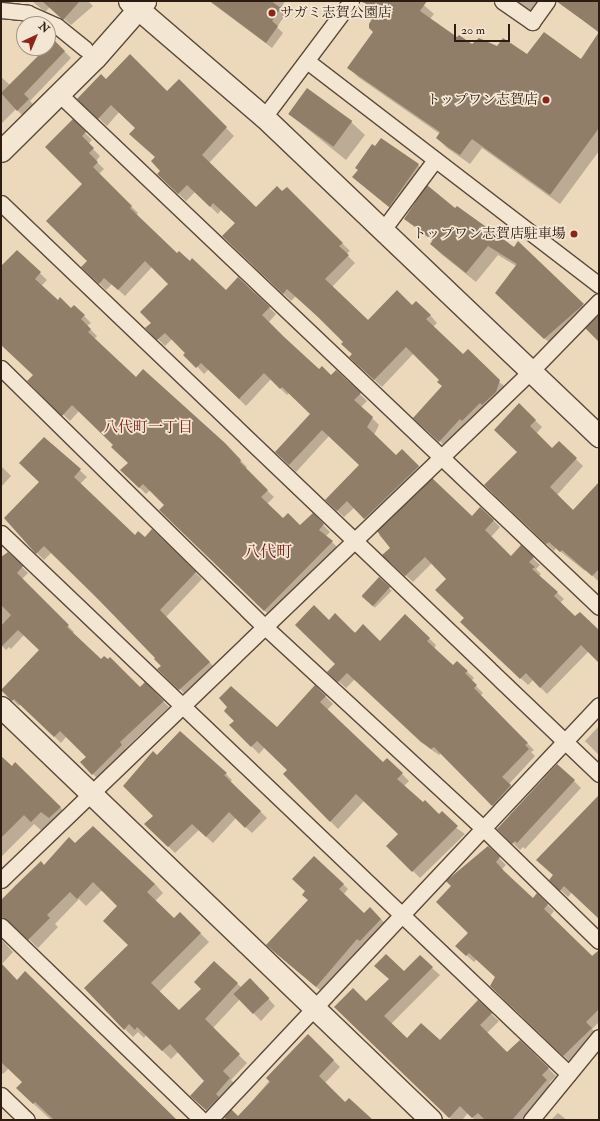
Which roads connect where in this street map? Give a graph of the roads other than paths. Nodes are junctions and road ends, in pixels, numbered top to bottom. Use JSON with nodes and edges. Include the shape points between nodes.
{"nodes":[{"id":1,"x":351,"y":1,"type":"edge"},
{"id":2,"x":502,"y":1,"type":"edge"},
{"id":3,"x":547,"y":1,"type":"edge"},
{"id":4,"x":138,"y":4,"type":"edge"},
{"id":5,"x":1,"y":10,"type":"edge"},
{"id":6,"x":85,"y":49,"type":"dead end"},
{"id":7,"x":307,"y":61,"type":"junction"},
{"id":8,"x":58,"y":93,"type":"junction"},
{"id":9,"x":264,"y":117,"type":"junction"},
{"id":10,"x":1,"y":151,"type":"edge"},
{"id":11,"x":435,"y":160,"type":"junction"},
{"id":12,"x":1,"y":202,"type":"edge"},
{"id":13,"x":382,"y":231,"type":"junction"},
{"id":14,"x":599,"y":285,"type":"edge"},
{"id":15,"x":599,"y":301,"type":"edge"},
{"id":16,"x":1,"y":368,"type":"edge"},
{"id":17,"x":532,"y":370,"type":"junction"},
{"id":18,"x":599,"y":436,"type":"edge"},
{"id":19,"x":440,"y":456,"type":"junction"},
{"id":20,"x":1,"y":533,"type":"edge"},
{"id":21,"x":353,"y":539,"type":"junction"},
{"id":22,"x":599,"y":607,"type":"edge"},
{"id":23,"x":264,"y":626,"type":"junction"},
{"id":24,"x":599,"y":705,"type":"edge"},
{"id":25,"x":184,"y":706,"type":"junction"},
{"id":26,"x":1,"y":707,"type":"edge"},
{"id":27,"x":564,"y":740,"type":"junction"},
{"id":28,"x":599,"y":774,"type":"edge"},
{"id":29,"x":93,"y":793,"type":"junction"},
{"id":30,"x":482,"y":827,"type":"junction"},
{"id":31,"x":1,"y":880,"type":"edge"},
{"id":32,"x":401,"y":913,"type":"junction"},
{"id":33,"x":1,"y":926,"type":"edge"},
{"id":34,"x":599,"y":941,"type":"edge"},
{"id":35,"x":314,"y":1007,"type":"junction"},
{"id":36,"x":599,"y":1037,"type":"edge"},
{"id":37,"x":569,"y":1074,"type":"junction"},
{"id":38,"x":1,"y":1095,"type":"edge"},
{"id":39,"x":27,"y":1120,"type":"edge"},
{"id":40,"x":202,"y":1120,"type":"edge"},
{"id":41,"x":209,"y":1120,"type":"edge"},
{"id":42,"x":431,"y":1120,"type":"edge"},
{"id":43,"x":531,"y":1120,"type":"edge"}],
"edges":[{"from":1,"to":7,"type":"street"},
{"from":2,"to":3,"type":"street","via":[[532,22]]},
{"from":4,"to":8,"type":"street"},
{"from":4,"to":9,"type":"street"},
{"from":5,"to":6,"type":"street","via":[[28,13],[57,26]]},
{"from":7,"to":9,"type":"street"},
{"from":7,"to":11,"type":"street"},
{"from":8,"to":10,"type":"street"},
{"from":8,"to":19,"type":"street"},
{"from":9,"to":13,"type":"street"},
{"from":11,"to":13,"type":"street"},
{"from":11,"to":14,"type":"street"},
{"from":12,"to":21,"type":"street"},
{"from":13,"to":17,"type":"street"},
{"from":15,"to":17,"type":"street"},
{"from":16,"to":23,"type":"street"},
{"from":17,"to":18,"type":"street"},
{"from":17,"to":19,"type":"street"},
{"from":19,"to":21,"type":"street"},
{"from":19,"to":22,"type":"street"},
{"from":20,"to":25,"type":"street"},
{"from":21,"to":23,"type":"street"},
{"from":21,"to":27,"type":"street"},
{"from":23,"to":25,"type":"street"},
{"from":23,"to":30,"type":"street"},
{"from":24,"to":27,"type":"street"},
{"from":25,"to":29,"type":"street"},
{"from":25,"to":32,"type":"street"},
{"from":26,"to":29,"type":"street"},
{"from":27,"to":28,"type":"street"},
{"from":27,"to":30,"type":"street"},
{"from":29,"to":31,"type":"street"},
{"from":29,"to":35,"type":"street"},
{"from":30,"to":32,"type":"street"},
{"from":30,"to":34,"type":"street"},
{"from":32,"to":35,"type":"street"},
{"from":32,"to":37,"type":"street"},
{"from":33,"to":40,"type":"street"},
{"from":35,"to":41,"type":"street"},
{"from":35,"to":42,"type":"street"},
{"from":36,"to":37,"type":"street"},
{"from":37,"to":43,"type":"street"},
{"from":38,"to":39,"type":"street"}]}
